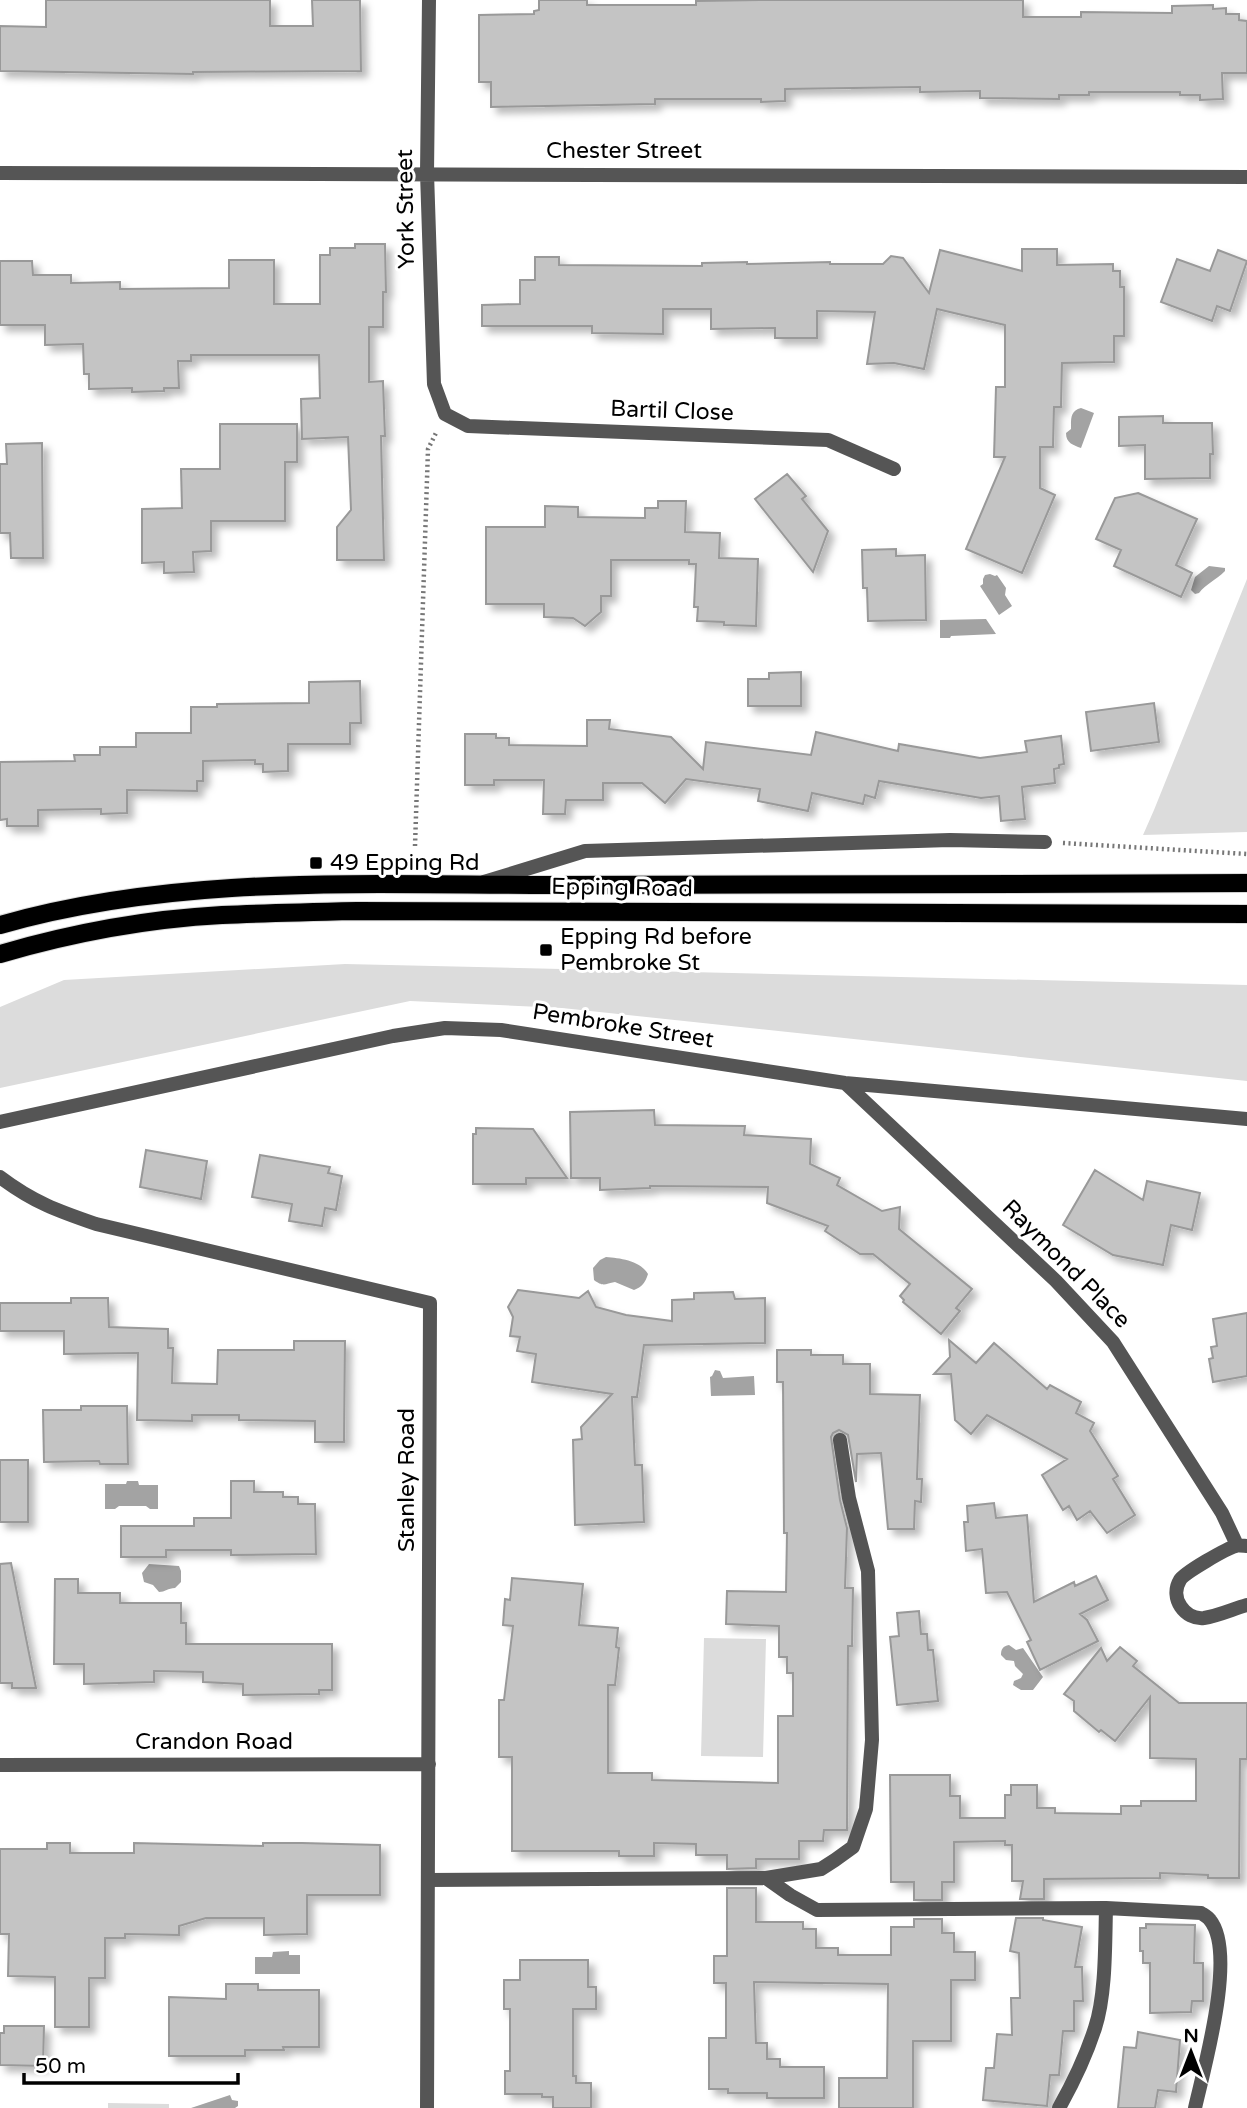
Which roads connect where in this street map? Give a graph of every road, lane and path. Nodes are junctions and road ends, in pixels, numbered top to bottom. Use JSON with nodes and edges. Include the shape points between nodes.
{"nodes":[{"id":1,"x":429,"y":0,"type":"edge"},
{"id":2,"x":0,"y":173,"type":"edge"},
{"id":3,"x":427,"y":173,"type":"junction"},
{"id":4,"x":1247,"y":177,"type":"edge"},
{"id":5,"x":445,"y":414,"type":"junction"},
{"id":6,"x":894,"y":469,"type":"dead end"},
{"id":7,"x":1045,"y":842,"type":"joint"},
{"id":8,"x":415,"y":846,"type":"dead end"},
{"id":9,"x":1247,"y":854,"type":"edge"},
{"id":10,"x":1247,"y":883,"type":"edge"},
{"id":11,"x":473,"y":885,"type":"junction"},
{"id":12,"x":1247,"y":914,"type":"edge"},
{"id":13,"x":0,"y":925,"type":"edge"},
{"id":14,"x":0,"y":954,"type":"edge"},
{"id":15,"x":845,"y":1083,"type":"junction"},
{"id":16,"x":1247,"y":1119,"type":"edge"},
{"id":17,"x":0,"y":1122,"type":"edge"},
{"id":18,"x":0,"y":1177,"type":"edge"},
{"id":19,"x":840,"y":1440,"type":"dead end"},
{"id":20,"x":1242,"y":1546,"type":"edge"},
{"id":21,"x":1247,"y":1605,"type":"edge"},
{"id":22,"x":429,"y":1764,"type":"junction"},
{"id":23,"x":0,"y":1765,"type":"edge"},
{"id":24,"x":766,"y":1878,"type":"junction"},
{"id":25,"x":428,"y":1880,"type":"junction"},
{"id":26,"x":1106,"y":1909,"type":"junction"},
{"id":27,"x":427,"y":2108,"type":"edge"},
{"id":28,"x":1059,"y":2108,"type":"edge"},
{"id":29,"x":1195,"y":2108,"type":"edge"}],
"edges":[{"from":1,"to":3,"type":"street","name":"York Street"},
{"from":2,"to":3,"type":"street","name":"Chester Street"},
{"from":3,"to":4,"type":"street","name":"Chester Street"},
{"from":3,"to":5,"type":"street","name":"York Street","via":[[434,384]]},
{"from":5,"to":6,"type":"street","name":"Bartil Close","via":[[468,426],[828,440]]},
{"from":5,"to":8,"type":"path","via":[[428,449]]},
{"from":7,"to":9,"type":"path"},
{"from":7,"to":11,"type":"street","via":[[950,840],[585,851]]},
{"from":10,"to":11,"type":"main road","name":"Epping Road"},
{"from":11,"to":13,"type":"main road","name":"Epping Road","via":[[218,889],[113,901]]},
{"from":12,"to":14,"type":"main road","name":"Epping Road","via":[[262,914],[133,925]]},
{"from":15,"to":16,"type":"street","name":"Pembroke Street"},
{"from":15,"to":17,"type":"street","name":"Pembroke Street","via":[[501,1030],[445,1028],[393,1035]]},
{"from":15,"to":20,"type":"street","name":"Raymond Place","via":[[1056,1281],[1113,1342]]},
{"from":18,"to":22,"type":"street","name":"Stanley Road","via":[[51,1209],[96,1224],[430,1303]]},
{"from":19,"to":24,"type":"street","via":[[868,1571],[872,1740],[866,1809],[853,1847],[835,1860],[821,1869]]},
{"from":20,"to":21,"type":"street","name":"Raymond Place","via":[[1180,1580],[1177,1598],[1193,1617]]},
{"from":22,"to":23,"type":"street","name":"Crandon Road"},
{"from":22,"to":25,"type":"street","name":"Stanley Road"},
{"from":24,"to":25,"type":"street"},
{"from":24,"to":26,"type":"street","via":[[817,1910]]},
{"from":25,"to":27,"type":"street","name":"Stanley Road"},
{"from":26,"to":28,"type":"street","via":[[1104,1977],[1096,2026]]},
{"from":26,"to":29,"type":"street","via":[[1201,1913],[1219,1939],[1220,1997]]}]}
